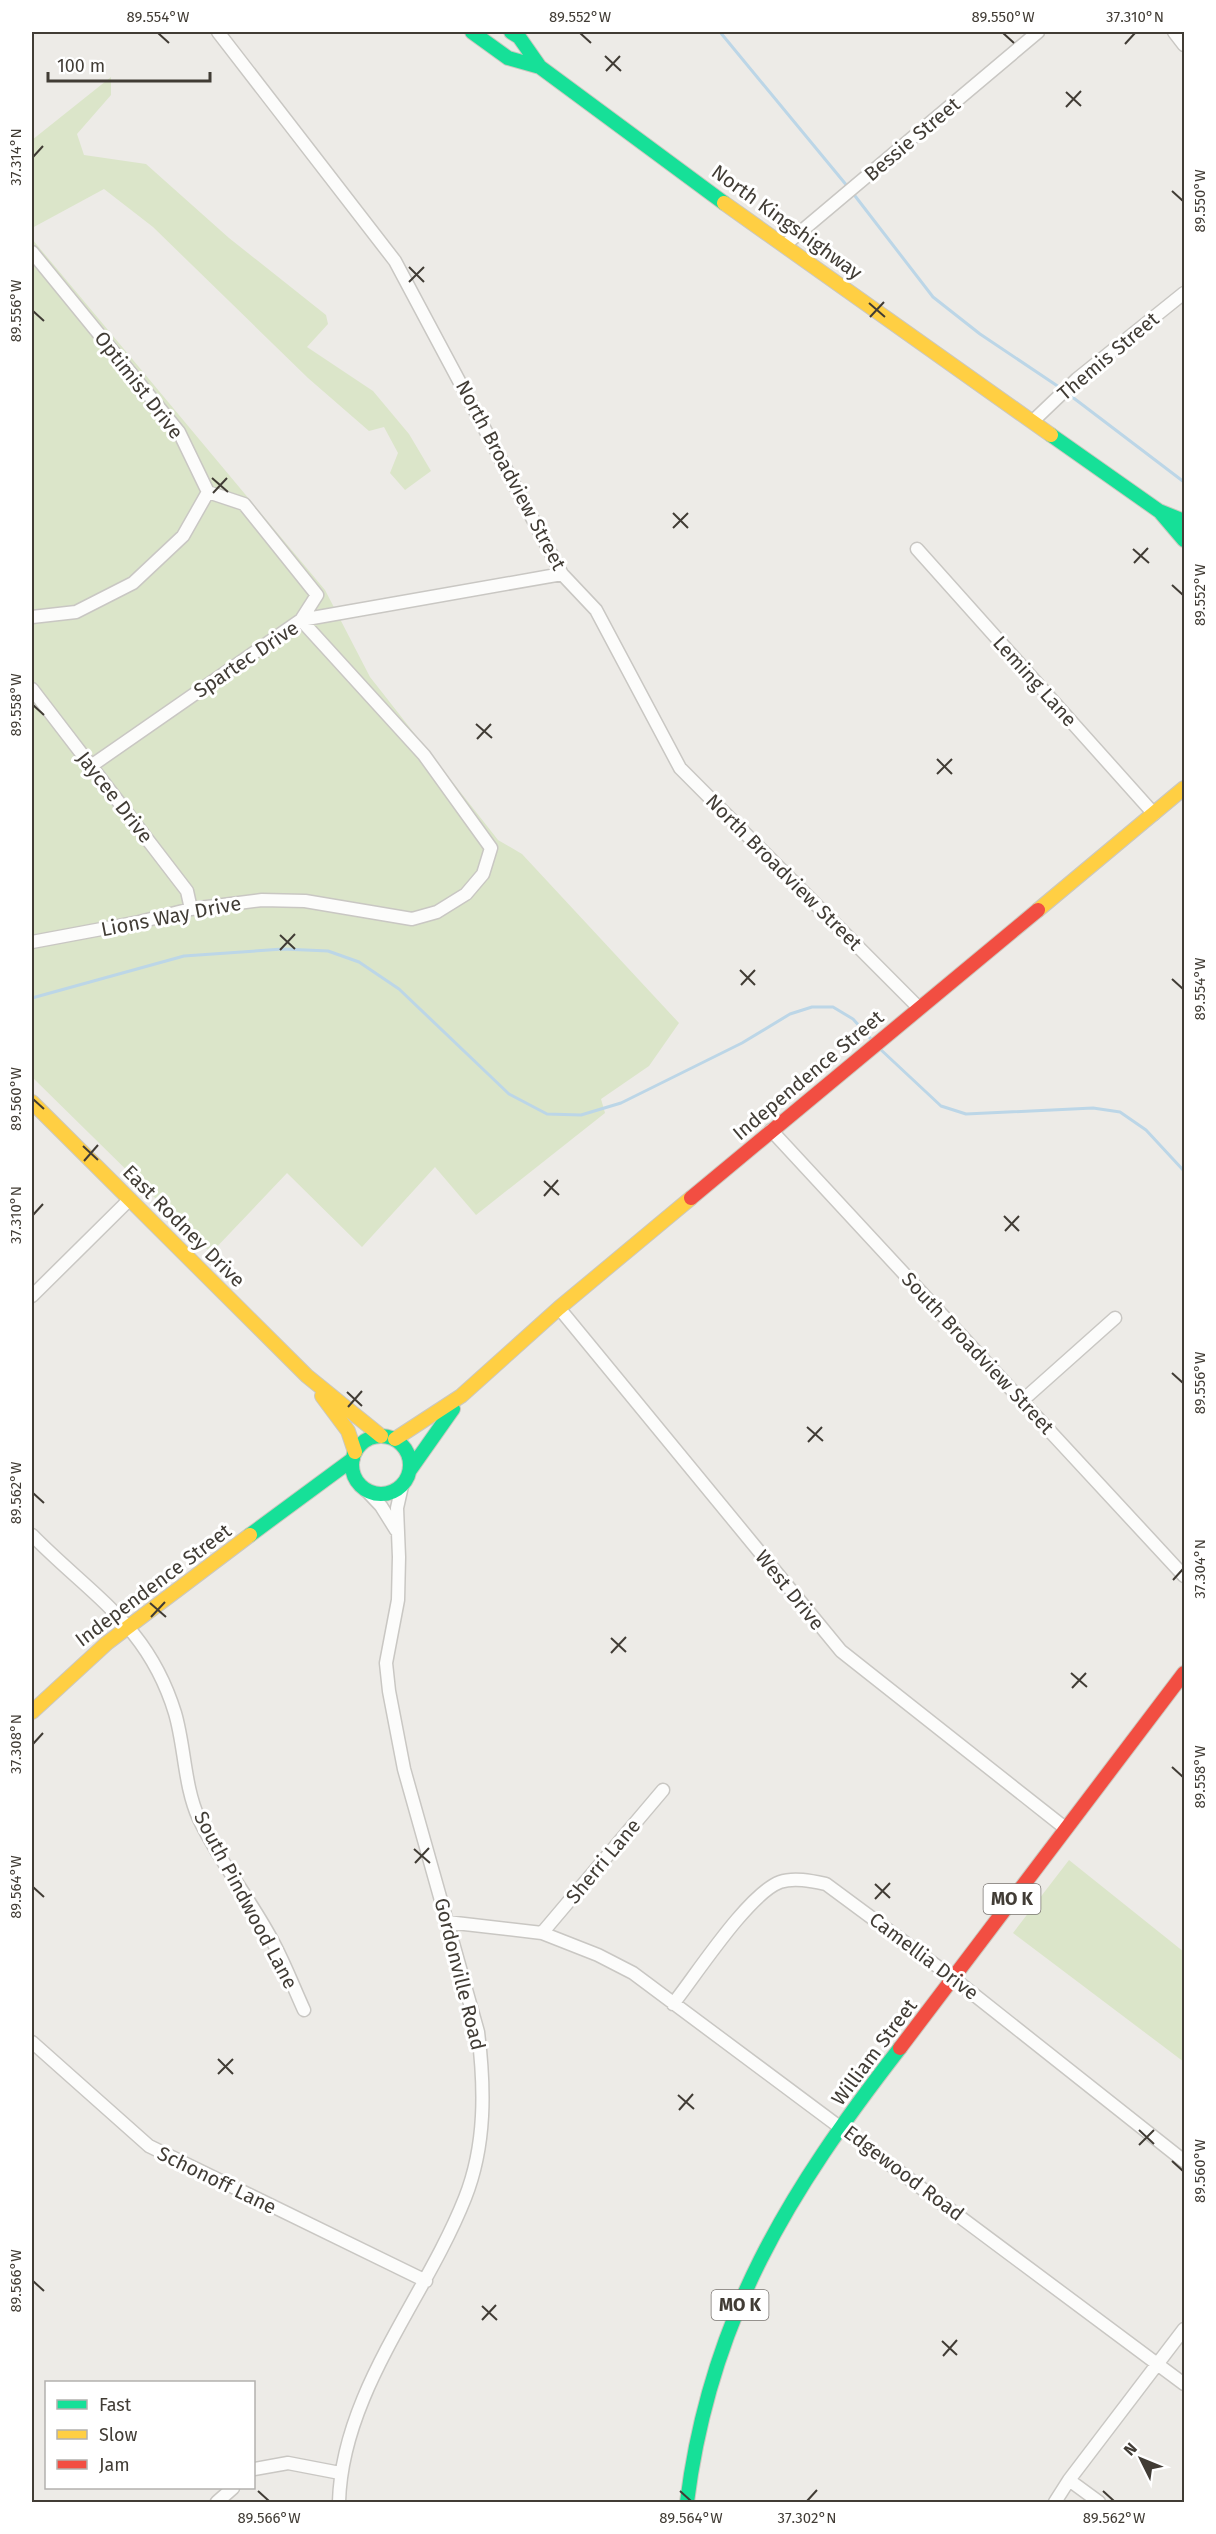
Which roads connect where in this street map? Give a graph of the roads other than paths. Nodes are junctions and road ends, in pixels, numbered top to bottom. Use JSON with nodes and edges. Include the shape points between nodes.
{"nodes":[{"id":1,"x":218,"y":32,"type":"edge"},
{"id":2,"x":472,"y":32,"type":"edge"},
{"id":3,"x":511,"y":32,"type":"edge"},
{"id":4,"x":1038,"y":32,"type":"edge"},
{"id":5,"x":1174,"y":32,"type":"edge"},
{"id":6,"x":1185,"y":45,"type":"edge"},
{"id":7,"x":540,"y":67,"type":"junction"},
{"id":8,"x":785,"y":245,"type":"junction"},
{"id":9,"x":32,"y":252,"type":"edge"},
{"id":10,"x":1185,"y":293,"type":"edge"},
{"id":11,"x":1033,"y":421,"type":"junction"},
{"id":12,"x":208,"y":492,"type":"junction"},
{"id":13,"x":1159,"y":511,"type":"junction"},
{"id":14,"x":1185,"y":521,"type":"edge"},
{"id":15,"x":1185,"y":540,"type":"edge"},
{"id":16,"x":917,"y":549,"type":"dead end"},
{"id":17,"x":562,"y":573,"type":"junction"},
{"id":18,"x":32,"y":618,"type":"edge"},
{"id":19,"x":301,"y":620,"type":"junction"},
{"id":20,"x":32,"y":689,"type":"edge"},
{"id":21,"x":91,"y":766,"type":"junction"},
{"id":22,"x":1185,"y":788,"type":"edge"},
{"id":23,"x":1154,"y":814,"type":"junction"},
{"id":24,"x":191,"y":909,"type":"junction"},
{"id":25,"x":32,"y":942,"type":"edge"},
{"id":26,"x":919,"y":1008,"type":"junction"},
{"id":27,"x":32,"y":1102,"type":"edge"},
{"id":28,"x":771,"y":1130,"type":"junction"},
{"id":29,"x":130,"y":1200,"type":"junction"},
{"id":30,"x":32,"y":1296,"type":"edge"},
{"id":31,"x":559,"y":1308,"type":"junction"},
{"id":32,"x":1115,"y":1318,"type":"dead end"},
{"id":33,"x":309,"y":1378,"type":"junction"},
{"id":34,"x":461,"y":1397,"type":"junction"},
{"id":35,"x":1023,"y":1400,"type":"junction"},
{"id":36,"x":388,"y":1438,"type":"junction"},
{"id":37,"x":354,"y":1456,"type":"junction"},
{"id":38,"x":410,"y":1470,"type":"junction"},
{"id":39,"x":402,"y":1486,"type":"junction"},
{"id":40,"x":363,"y":1488,"type":"junction"},
{"id":41,"x":303,"y":1497,"type":"junction"},
{"id":42,"x":397,"y":1531,"type":"junction"},
{"id":43,"x":32,"y":1535,"type":"edge"},
{"id":44,"x":1185,"y":1576,"type":"edge"},
{"id":45,"x":128,"y":1624,"type":"junction"},
{"id":46,"x":1185,"y":1673,"type":"edge"},
{"id":47,"x":32,"y":1712,"type":"edge"},
{"id":48,"x":663,"y":1790,"type":"dead end"},
{"id":49,"x":1065,"y":1828,"type":"junction"},
{"id":50,"x":447,"y":1922,"type":"junction"},
{"id":51,"x":542,"y":1933,"type":"junction"},
{"id":52,"x":954,"y":1978,"type":"junction"},
{"id":53,"x":673,"y":2004,"type":"junction"},
{"id":54,"x":304,"y":2010,"type":"dead end"},
{"id":55,"x":32,"y":2042,"type":"edge"},
{"id":56,"x":842,"y":2127,"type":"junction"},
{"id":57,"x":1185,"y":2161,"type":"edge"},
{"id":58,"x":426,"y":2282,"type":"junction"},
{"id":59,"x":1185,"y":2330,"type":"edge"},
{"id":60,"x":1158,"y":2364,"type":"junction"},
{"id":61,"x":1185,"y":2384,"type":"edge"},
{"id":62,"x":255,"y":2469,"type":"edge"},
{"id":63,"x":340,"y":2473,"type":"junction"},
{"id":64,"x":1069,"y":2480,"type":"junction"},
{"id":65,"x":231,"y":2489,"type":"edge"},
{"id":66,"x":217,"y":2502,"type":"edge"},
{"id":67,"x":339,"y":2502,"type":"edge"},
{"id":68,"x":687,"y":2502,"type":"edge"},
{"id":69,"x":1055,"y":2502,"type":"edge"},
{"id":70,"x":1099,"y":2502,"type":"edge"}],
"edges":[{"from":1,"to":17,"type":"street","name":"North Broadview Street","via":[[395,261]]},
{"from":2,"to":7,"type":"street","name":"North Kingshighway","via":[[508,58]]},
{"from":3,"to":7,"type":"street","name":"North Kingshighway"},
{"from":4,"to":8,"type":"street","name":"Bessie Street"},
{"from":5,"to":6,"type":"street"},
{"from":7,"to":8,"type":"street","name":"North Kingshighway"},
{"from":8,"to":11,"type":"street","name":"North Kingshighway"},
{"from":9,"to":12,"type":"street","name":"Optimist Drive","via":[[179,432]]},
{"from":10,"to":11,"type":"street","name":"Themis Street","via":[[1077,379]]},
{"from":11,"to":13,"type":"street","name":"North Kingshighway"},
{"from":12,"to":18,"type":"street","via":[[183,536],[133,582],[76,612]]},
{"from":12,"to":19,"type":"street","via":[[244,504],[317,595]]},
{"from":13,"to":14,"type":"street","name":"North Kingshighway"},
{"from":13,"to":15,"type":"street","name":"North Kingshighway"},
{"from":16,"to":23,"type":"street","name":"Leming Lane"},
{"from":17,"to":19,"type":"street","name":"Spartec Drive"},
{"from":17,"to":26,"type":"street","name":"North Broadview Street","via":[[596,610],[680,768]]},
{"from":19,"to":21,"type":"street","name":"Spartec Drive"},
{"from":19,"to":24,"type":"street","name":"Lions Way Drive","via":[[424,756],[491,848],[483,874],[466,894],[437,912],[412,918],[305,901],[262,900]]},
{"from":20,"to":21,"type":"street","name":"Jaycee Drive"},
{"from":21,"to":24,"type":"street","name":"Jaycee Drive","via":[[187,891]]},
{"from":22,"to":23,"type":"street","name":"Independence Street"},
{"from":23,"to":26,"type":"street","name":"Independence Street"},
{"from":24,"to":25,"type":"street","name":"Lions Way Drive"},
{"from":26,"to":28,"type":"street","name":"Independence Street"},
{"from":27,"to":29,"type":"street","name":"East Rodney Drive"},
{"from":28,"to":31,"type":"street","name":"Independence Street"},
{"from":28,"to":35,"type":"street","name":"South Broadview Street"},
{"from":29,"to":30,"type":"street"},
{"from":29,"to":33,"type":"street","name":"East Rodney Drive"},
{"from":31,"to":34,"type":"street","name":"Independence Street"},
{"from":31,"to":49,"type":"street","name":"West Drive","via":[[841,1651]]},
{"from":32,"to":35,"type":"street"},
{"from":33,"to":36,"type":"street","name":"East Rodney Drive"},
{"from":33,"to":37,"type":"street","name":"East Rodney Drive","via":[[348,1431]]},
{"from":34,"to":36,"type":"street","name":"Independence Street","via":[[425,1424]]},
{"from":34,"to":38,"type":"street","name":"Independence Street"},
{"from":35,"to":44,"type":"street","name":"South Broadview Street"},
{"from":36,"to":37,"type":"street","via":[[363,1442]]},
{"from":36,"to":38,"type":"street","via":[[406,1448]]},
{"from":37,"to":40,"type":"street","via":[[355,1479]]},
{"from":37,"to":41,"type":"street","name":"Independence Street"},
{"from":38,"to":39,"type":"street"},
{"from":39,"to":40,"type":"street","via":[[379,1495]]},
{"from":39,"to":42,"type":"street","name":"Gordonville Road","via":[[396,1508]]},
{"from":40,"to":41,"type":"street","name":"Independence Street","via":[[335,1487]]},
{"from":40,"to":42,"type":"street","name":"Gordonville Road"},
{"from":41,"to":45,"type":"street","name":"Independence Street"},
{"from":42,"to":50,"type":"street","name":"Gordonville Road","via":[[398,1600],[386,1663],[388,1691],[404,1769]]},
{"from":43,"to":45,"type":"street","name":"South Pindwood Lane"},
{"from":45,"to":47,"type":"street","name":"Independence Street"},
{"from":45,"to":54,"type":"street","name":"South Pindwood Lane","via":[[164,1682],[198,1817],[274,1943]]},
{"from":46,"to":49,"type":"street","name":"William Street","number":"MO K"},
{"from":48,"to":51,"type":"street","name":"Sherri Lane"},
{"from":49,"to":52,"type":"street","name":"William Street","number":"MO K"},
{"from":50,"to":51,"type":"street","name":"Edgewood Road"},
{"from":50,"to":58,"type":"street","name":"Gordonville Road","via":[[478,2032],[482,2127],[466,2196]]},
{"from":51,"to":53,"type":"street","name":"Edgewood Road","via":[[633,1973]]},
{"from":52,"to":53,"type":"street","name":"Camellia Drive","via":[[826,1884],[780,1882],[753,1900]]},
{"from":52,"to":56,"type":"street","name":"William Street","number":"MO K"},
{"from":52,"to":57,"type":"street","name":"Camellia Drive"},
{"from":53,"to":56,"type":"street","name":"Edgewood Road"},
{"from":55,"to":58,"type":"street","name":"Schonoff Lane","via":[[130,2131],[159,2152]]},
{"from":56,"to":60,"type":"street","name":"Edgewood Road"},
{"from":56,"to":68,"type":"street","name":"William Street","number":"MO K","via":[[771,2235],[735,2317],[704,2411]]},
{"from":58,"to":63,"type":"street","name":"Gordonville Road","via":[[372,2378]]},
{"from":59,"to":60,"type":"street"},
{"from":60,"to":61,"type":"street","name":"Edgewood Road"},
{"from":60,"to":64,"type":"street"},
{"from":62,"to":63,"type":"street","via":[[288,2463]]},
{"from":63,"to":67,"type":"street","name":"Gordonville Road"},
{"from":64,"to":69,"type":"street"},
{"from":64,"to":70,"type":"street"},
{"from":65,"to":66,"type":"street"}]}
